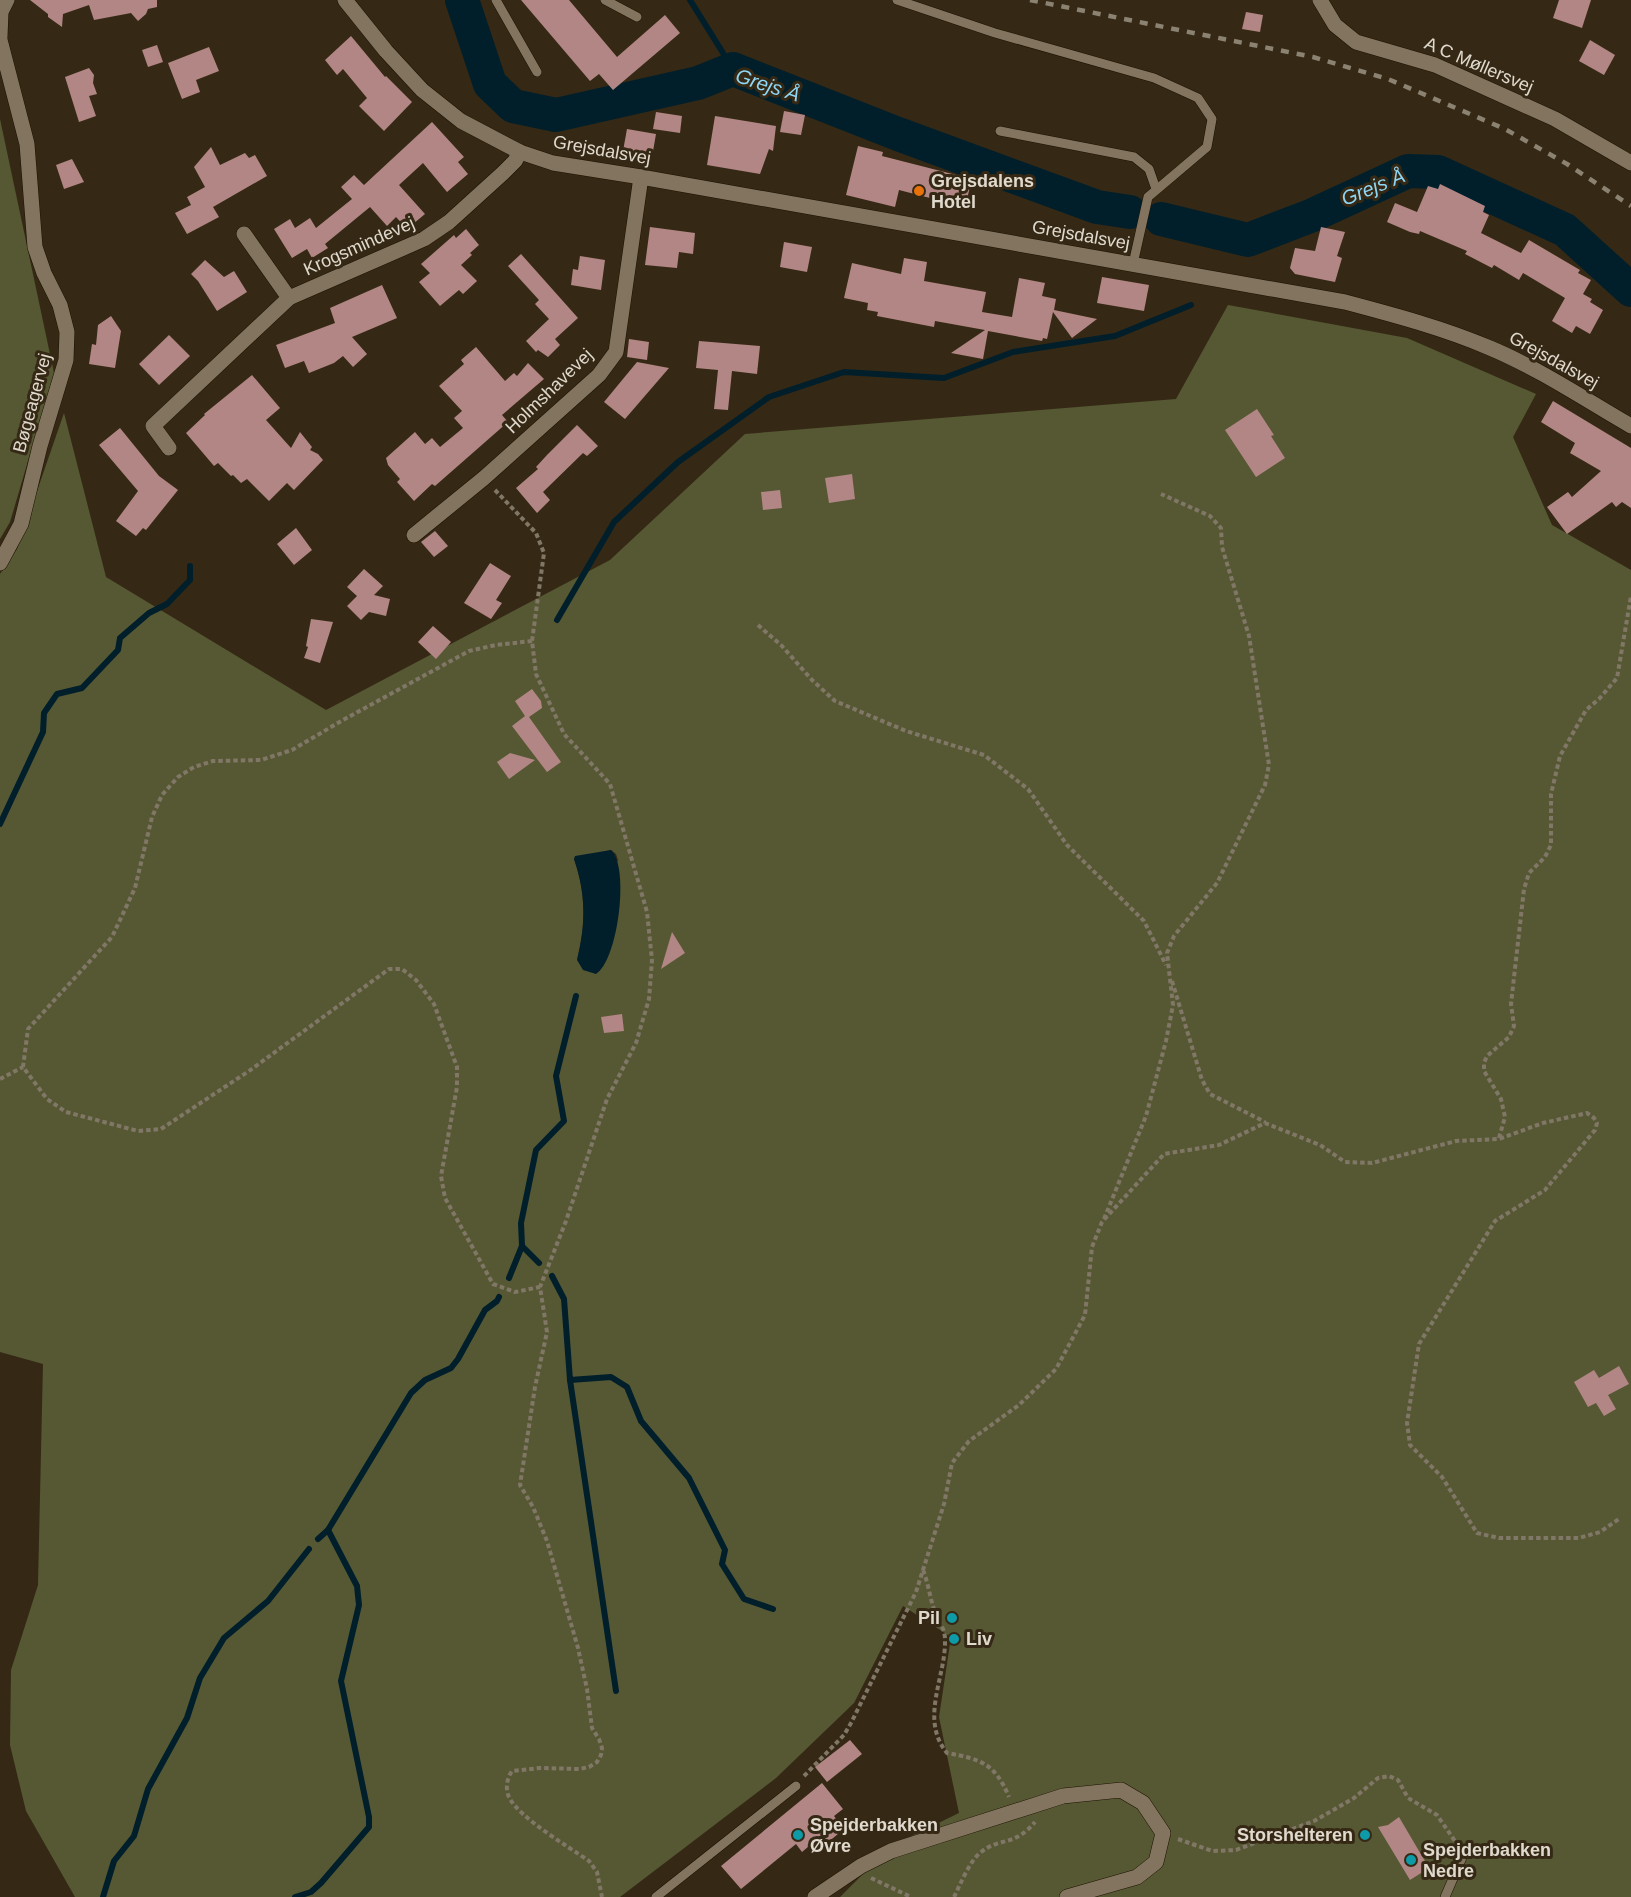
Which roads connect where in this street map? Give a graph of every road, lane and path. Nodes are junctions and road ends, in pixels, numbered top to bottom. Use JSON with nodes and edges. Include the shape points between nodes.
{"nodes":[{"id":1,"x":7,"y":0,"type":"edge"},
{"id":2,"x":345,"y":0,"type":"edge"},
{"id":3,"x":496,"y":0,"type":"edge"},
{"id":4,"x":605,"y":0,"type":"edge"},
{"id":5,"x":897,"y":0,"type":"edge"},
{"id":6,"x":1320,"y":0,"type":"edge"},
{"id":7,"x":637,"y":17,"type":"dead end"},
{"id":8,"x":0,"y":39,"type":"edge"},
{"id":9,"x":537,"y":72,"type":"dead end"},
{"id":10,"x":1000,"y":131,"type":"dead end"},
{"id":11,"x":520,"y":152,"type":"junction"},
{"id":12,"x":1631,"y":163,"type":"edge"},
{"id":13,"x":641,"y":177,"type":"junction"},
{"id":14,"x":1156,"y":189,"type":"junction"},
{"id":15,"x":244,"y":234,"type":"dead end"},
{"id":16,"x":1133,"y":264,"type":"junction"},
{"id":17,"x":289,"y":298,"type":"junction"},
{"id":18,"x":1631,"y":426,"type":"edge"},
{"id":19,"x":169,"y":448,"type":"dead end"},
{"id":20,"x":484,"y":478,"type":"junction"},
{"id":21,"x":1161,"y":494,"type":"dead end"},
{"id":22,"x":414,"y":535,"type":"dead end"},
{"id":23,"x":0,"y":563,"type":"edge"},
{"id":24,"x":1631,"y":596,"type":"edge"},
{"id":25,"x":758,"y":625,"type":"dead end"},
{"id":26,"x":531,"y":641,"type":"junction"},
{"id":27,"x":1168,"y":969,"type":"junction"},
{"id":28,"x":23,"y":1067,"type":"junction"},
{"id":29,"x":0,"y":1079,"type":"edge"},
{"id":30,"x":1265,"y":1123,"type":"junction"},
{"id":31,"x":1499,"y":1139,"type":"junction"},
{"id":32,"x":1102,"y":1222,"type":"junction"},
{"id":33,"x":540,"y":1287,"type":"junction"},
{"id":34,"x":1619,"y":1519,"type":"dead end"},
{"id":35,"x":923,"y":1570,"type":"junction"},
{"id":36,"x":796,"y":1785,"type":"joint"},
{"id":37,"x":1038,"y":1804,"type":"junction"},
{"id":38,"x":1015,"y":1811,"type":"junction"},
{"id":39,"x":1163,"y":1833,"type":"junction"},
{"id":40,"x":1464,"y":1853,"type":"joint"},
{"id":41,"x":869,"y":1877,"type":"dead end"},
{"id":42,"x":602,"y":1897,"type":"edge"},
{"id":43,"x":656,"y":1897,"type":"edge"},
{"id":44,"x":815,"y":1897,"type":"edge"},
{"id":45,"x":910,"y":1897,"type":"edge"},
{"id":46,"x":954,"y":1897,"type":"edge"},
{"id":47,"x":1067,"y":1897,"type":"edge"},
{"id":48,"x":1445,"y":1897,"type":"edge"}],
"edges":[{"from":1,"to":8,"type":"street","name":"Bøgeagervej","via":[[1,12]]},
{"from":2,"to":11,"type":"street","name":"Grejsdalsvej","via":[[422,90],[461,121]]},
{"from":3,"to":9,"type":"lane"},
{"from":4,"to":7,"type":"lane"},
{"from":5,"to":14,"type":"lane","via":[[995,33],[1154,78],[1198,98],[1212,119],[1208,147]]},
{"from":6,"to":12,"type":"street","name":"A C Møllersvej","via":[[1335,25],[1356,42],[1446,70],[1555,119]]},
{"from":8,"to":23,"type":"street","name":"Bøgeagervej","via":[[27,144],[35,247],[67,332],[66,360],[21,524]]},
{"from":10,"to":14,"type":"lane","via":[[1134,156],[1149,169]]},
{"from":11,"to":13,"type":"street","name":"Grejsdalsvej","via":[[553,163]]},
{"from":11,"to":17,"type":"street","name":"Krogsmindevej","via":[[503,173],[449,222],[424,239]]},
{"from":13,"to":16,"type":"street","name":"Grejsdalsvej"},
{"from":13,"to":20,"type":"street","name":"Holmshavevej","via":[[615,352],[599,375]]},
{"from":14,"to":16,"type":"lane","via":[[1148,196]]},
{"from":15,"to":17,"type":"street","name":"Krogsmindevej"},
{"from":16,"to":18,"type":"street","name":"Grejsdalsvej","via":[[1345,302],[1430,325],[1492,349]]},
{"from":17,"to":19,"type":"street","name":"Krogsmindevej","via":[[153,426]]},
{"from":20,"to":22,"type":"street","name":"Holmshavevej"},
{"from":20,"to":26,"type":"path","via":[[536,533],[544,553]]},
{"from":21,"to":27,"type":"path","via":[[1210,516],[1221,528],[1222,547],[1249,636],[1269,765],[1265,785],[1217,883],[1174,936],[1167,953]]},
{"from":24,"to":31,"type":"path","via":[[1617,678],[1586,710],[1560,756],[1551,794],[1551,845],[1530,873],[1524,889],[1511,1004],[1514,1026],[1509,1037],[1484,1063],[1505,1117]]},
{"from":25,"to":27,"type":"path","via":[[835,701],[906,731],[984,755],[1028,789],[1067,845],[1144,921]]},
{"from":26,"to":28,"type":"path","via":[[468,651],[292,750],[261,760],[213,761],[178,777],[162,795],[152,817],[135,888],[112,937],[28,1029]]},
{"from":26,"to":33,"type":"path","via":[[536,674],[564,734],[610,784],[647,912],[652,960],[650,999],[636,1043],[607,1099]]},
{"from":27,"to":30,"type":"path","via":[[1202,1080],[1210,1094]]},
{"from":27,"to":32,"type":"path","via":[[1173,1005],[1166,1041],[1146,1116]]},
{"from":28,"to":29,"type":"path"},
{"from":28,"to":33,"type":"path","via":[[47,1099],[66,1112],[138,1131],[161,1129],[249,1071],[389,969],[402,969],[434,1004],[457,1067],[441,1176],[445,1198],[493,1284],[515,1292]]},
{"from":30,"to":31,"type":"path","via":[[1320,1145],[1345,1162],[1372,1163],[1456,1141]]},
{"from":30,"to":32,"type":"path","via":[[1219,1144],[1164,1154]]},
{"from":31,"to":34,"type":"path","via":[[1587,1113],[1597,1123],[1545,1190],[1496,1221],[1419,1344],[1407,1423],[1410,1445],[1442,1477],[1477,1533],[1499,1538],[1580,1538]]},
{"from":32,"to":35,"type":"path","via":[[1092,1247],[1085,1315],[1056,1369],[1019,1405],[969,1441],[952,1463],[944,1504]]},
{"from":33,"to":42,"type":"path","via":[[547,1332],[520,1485],[547,1541],[578,1648],[592,1728],[602,1748],[597,1762],[589,1767],[512,1771],[508,1777],[508,1797],[519,1811],[589,1861],[597,1872]]},
{"from":35,"to":36,"type":"path","via":[[916,1592],[844,1735]]},
{"from":35,"to":38,"type":"path","via":[[945,1634],[934,1706],[935,1726],[947,1753],[973,1757],[992,1769],[1006,1788]]},
{"from":36,"to":43,"type":"lane"},
{"from":37,"to":38,"type":"street"},
{"from":37,"to":39,"type":"street","via":[[1063,1796],[1121,1790],[1143,1803]]},
{"from":37,"to":46,"type":"path","via":[[1038,1817],[1027,1832],[975,1857]]},
{"from":38,"to":44,"type":"street","via":[[891,1851]]},
{"from":39,"to":40,"type":"path","via":[[1212,1851],[1236,1850],[1314,1821],[1354,1798],[1378,1778],[1389,1776],[1398,1780],[1408,1798],[1437,1815]]},
{"from":39,"to":47,"type":"street","via":[[1156,1862],[1137,1877]]},
{"from":40,"to":48,"type":"lane"},
{"from":41,"to":45,"type":"path"}]}
